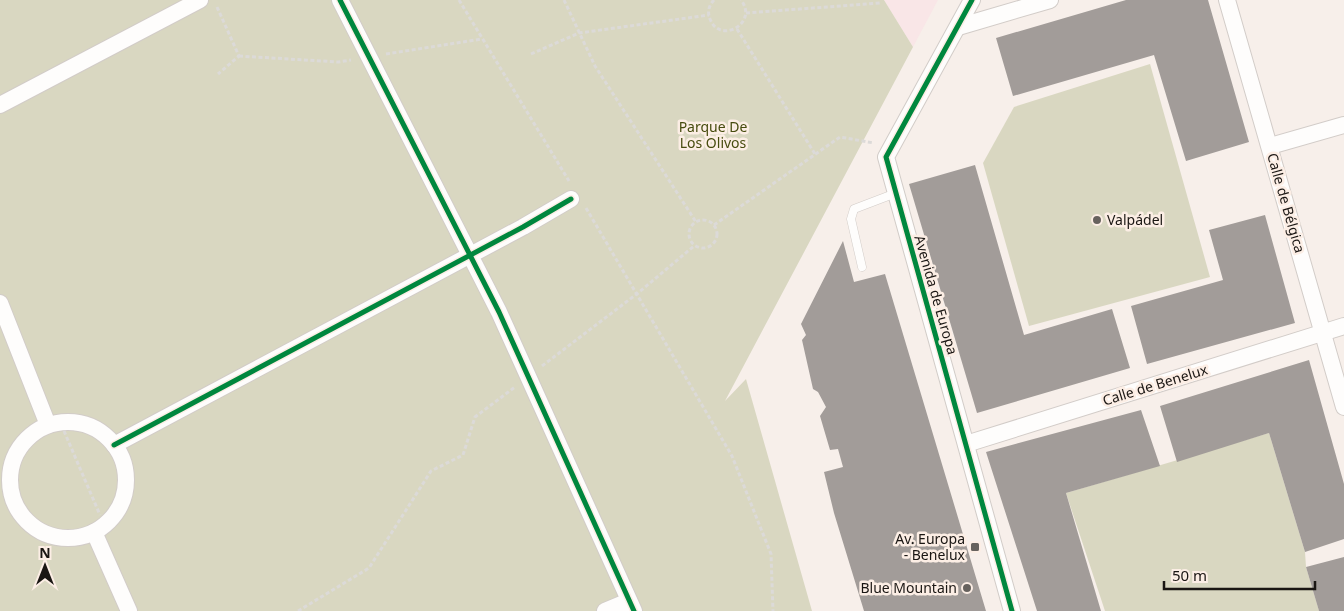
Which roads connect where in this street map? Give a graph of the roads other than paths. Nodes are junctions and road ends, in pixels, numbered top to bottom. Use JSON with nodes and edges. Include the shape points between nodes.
{"nodes":[{"id":1,"x":200,"y":0,"type":"edge"},
{"id":2,"x":340,"y":0,"type":"edge"},
{"id":3,"x":972,"y":0,"type":"edge"},
{"id":4,"x":1050,"y":0,"type":"edge"},
{"id":5,"x":1227,"y":0,"type":"edge"},
{"id":6,"x":958,"y":27,"type":"junction"},
{"id":7,"x":0,"y":105,"type":"edge"},
{"id":8,"x":1344,"y":125,"type":"edge"},
{"id":9,"x":1270,"y":146,"type":"junction"},
{"id":10,"x":896,"y":193,"type":"junction"},
{"id":11,"x":574,"y":194,"type":"road end"},
{"id":12,"x":471,"y":255,"type":"junction"},
{"id":13,"x":862,"y":267,"type":"dead end"},
{"id":14,"x":0,"y":303,"type":"edge"},
{"id":15,"x":1344,"y":326,"type":"edge"},
{"id":16,"x":1323,"y":333,"type":"junction"},
{"id":17,"x":1344,"y":407,"type":"edge"},
{"id":18,"x":55,"y":425,"type":"junction"},
{"id":19,"x":966,"y":444,"type":"junction"},
{"id":20,"x":114,"y":445,"type":"junction"},
{"id":21,"x":6,"y":502,"type":"edge"},
{"id":22,"x":99,"y":528,"type":"junction"},
{"id":23,"x":632,"y":606,"type":"edge"},
{"id":24,"x":129,"y":611,"type":"edge"},
{"id":25,"x":605,"y":611,"type":"edge"},
{"id":26,"x":1012,"y":611,"type":"edge"}],
"edges":[{"from":1,"to":7,"type":"street"},
{"from":2,"to":12,"type":"street"},
{"from":3,"to":6,"type":"street","name":"Avenida de Europa"},
{"from":4,"to":6,"type":"street"},
{"from":5,"to":9,"type":"street","name":"Calle de Bélgica"},
{"from":6,"to":10,"type":"street","name":"Avenida de Europa","via":[[886,157]]},
{"from":8,"to":9,"type":"street"},
{"from":9,"to":16,"type":"street","name":"Calle de Bélgica"},
{"from":10,"to":13,"type":"lane","via":[[854,209],[852,218]]},
{"from":10,"to":19,"type":"street","name":"Avenida de Europa"},
{"from":11,"to":12,"type":"street"},
{"from":12,"to":20,"type":"street"},
{"from":12,"to":23,"type":"street"},
{"from":14,"to":18,"type":"street"},
{"from":15,"to":16,"type":"street","name":"Calle de Benelux"},
{"from":16,"to":17,"type":"street","name":"Calle de Bélgica"},
{"from":16,"to":19,"type":"street","name":"Calle de Benelux"},
{"from":18,"to":20,"type":"street","via":[[66,421],[85,424],[103,433]]},
{"from":18,"to":21,"type":"street","via":[[31,434],[18,448],[11,466]]},
{"from":19,"to":26,"type":"street","name":"Avenida de Europa"},
{"from":20,"to":22,"type":"street","via":[[124,465],[126,485],[116,512]]},
{"from":21,"to":22,"type":"street","via":[[39,531],[57,537],[76,538]]},
{"from":22,"to":24,"type":"street"},
{"from":23,"to":25,"type":"street"}]}
